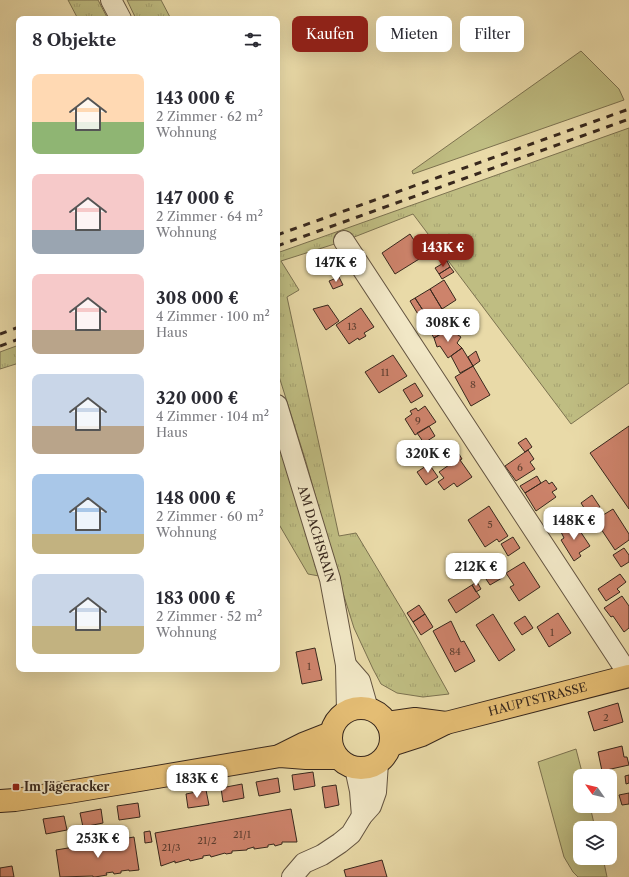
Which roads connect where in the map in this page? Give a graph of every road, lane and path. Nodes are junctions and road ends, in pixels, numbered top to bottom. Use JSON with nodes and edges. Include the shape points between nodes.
{"nodes":[{"id":1,"x":111,"y":0,"type":"edge"},
{"id":2,"x":119,"y":16,"type":"edge"},
{"id":3,"x":344,"y":241,"type":"dead end"},
{"id":4,"x":280,"y":415,"type":"edge"},
{"id":5,"x":629,"y":675,"type":"edge"},
{"id":6,"x":357,"y":710,"type":"junction"},
{"id":7,"x":387,"y":723,"type":"junction"},
{"id":8,"x":446,"y":723,"type":"junction"},
{"id":9,"x":331,"y":733,"type":"junction"},
{"id":10,"x":390,"y":745,"type":"junction"},
{"id":11,"x":280,"y":756,"type":"junction"},
{"id":12,"x":347,"y":763,"type":"junction"},
{"id":13,"x":378,"y":763,"type":"junction"},
{"id":14,"x":1,"y":801,"type":"edge"},
{"id":15,"x":362,"y":816,"type":"junction"},
{"id":16,"x":292,"y":877,"type":"edge"}],
"edges":[{"from":1,"to":2,"type":"street"},
{"from":3,"to":5,"type":"street"},
{"from":4,"to":6,"type":"street","name":"AM DACHSRAIN","via":[[330,579],[346,665],[360,681]]},
{"from":5,"to":8,"type":"main road","name":"HAUPTSTRASSE"},
{"from":6,"to":7,"type":"main road","via":[[379,714]]},
{"from":6,"to":9,"type":"main road","via":[[337,720]]},
{"from":7,"to":8,"type":"main road","name":"HAUPTSTRASSE","via":[[416,719]]},
{"from":7,"to":10,"type":"main road","via":[[391,734]]},
{"from":8,"to":10,"type":"main road","name":"HAUPTSTRASSE","via":[[422,735]]},
{"from":9,"to":11,"type":"main road"},
{"from":9,"to":12,"type":"main road","via":[[333,749]]},
{"from":10,"to":13,"type":"main road","via":[[386,755]]},
{"from":11,"to":12,"type":"main road"},
{"from":11,"to":14,"type":"main road","via":[[70,792]]},
{"from":12,"to":13,"type":"main road","via":[[363,768]]},
{"from":12,"to":15,"type":"street","via":[[360,791]]},
{"from":13,"to":15,"type":"street","via":[[376,792],[371,806]]},
{"from":15,"to":16,"type":"street","via":[[351,834],[322,855],[304,863]]}]}
